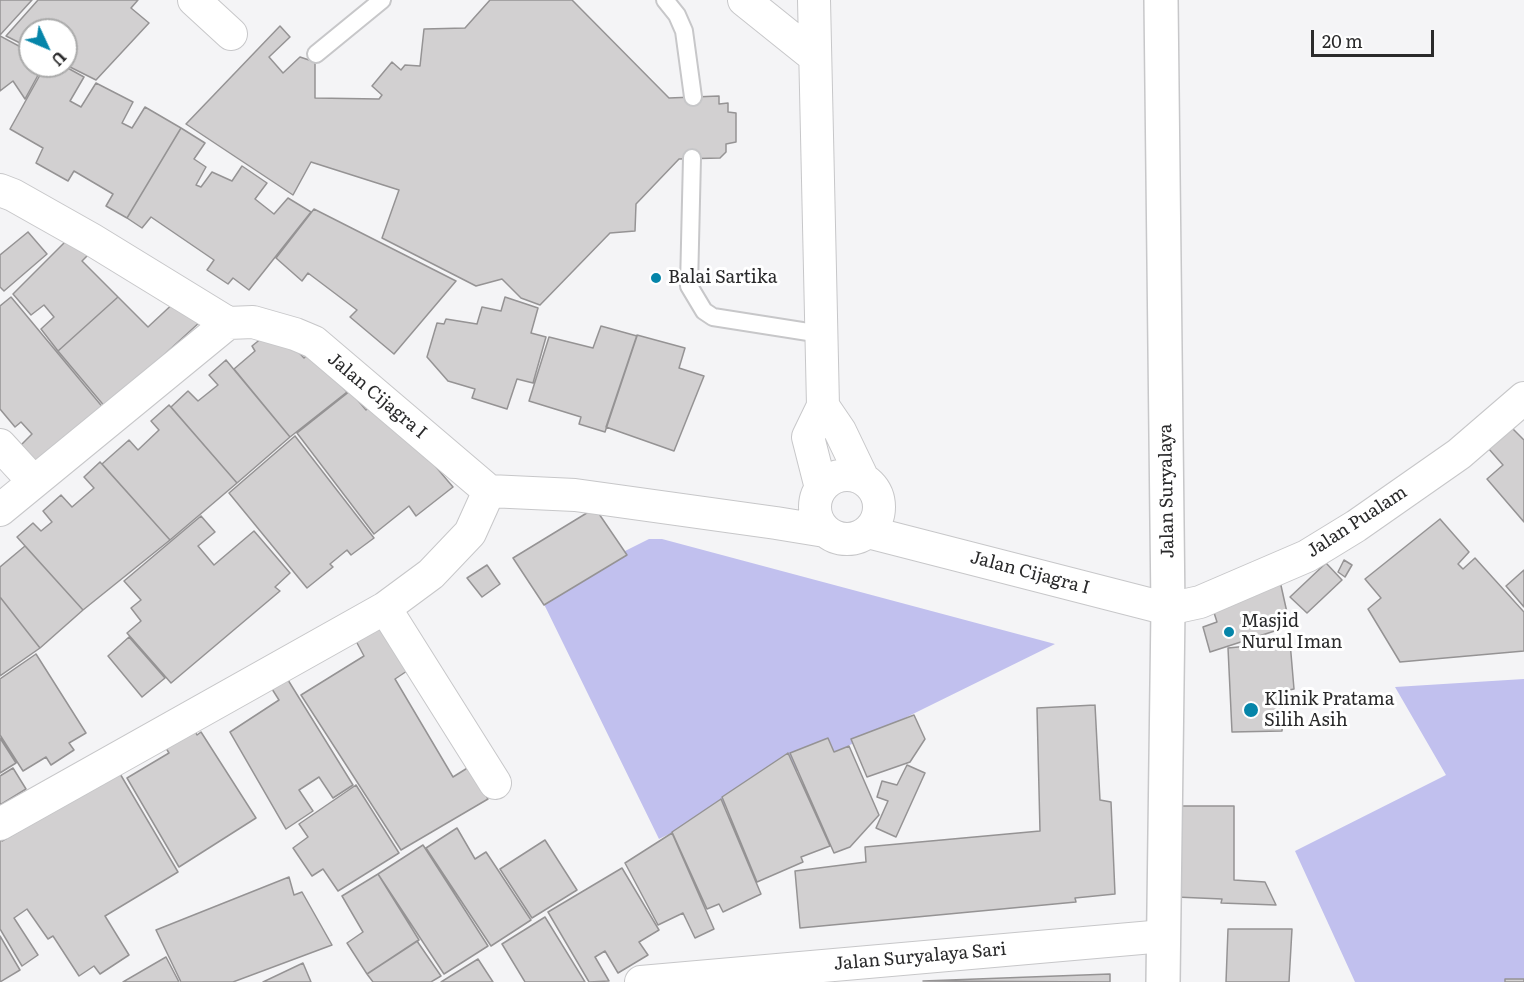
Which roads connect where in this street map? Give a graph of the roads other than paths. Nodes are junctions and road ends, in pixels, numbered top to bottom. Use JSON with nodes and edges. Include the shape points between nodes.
{"nodes":[{"id":1,"x":194,"y":0,"type":"edge"},
{"id":2,"x":382,"y":0,"type":"edge"},
{"id":3,"x":665,"y":0,"type":"edge"},
{"id":4,"x":744,"y":0,"type":"edge"},
{"id":5,"x":814,"y":0,"type":"edge"},
{"id":6,"x":1161,"y":0,"type":"edge"},
{"id":7,"x":231,"y":34,"type":"dead end"},
{"id":8,"x":316,"y":54,"type":"dead end"},
{"id":9,"x":815,"y":57,"type":"junction"},
{"id":10,"x":693,"y":97,"type":"dead end"},
{"id":11,"x":692,"y":158,"type":"dead end"},
{"id":12,"x":0,"y":190,"type":"edge"},
{"id":13,"x":228,"y":323,"type":"junction"},
{"id":14,"x":821,"y":334,"type":"junction"},
{"id":15,"x":1524,"y":398,"type":"edge"},
{"id":16,"x":823,"y":406,"type":"junction"},
{"id":17,"x":0,"y":445,"type":"edge"},
{"id":18,"x":863,"y":478,"type":"junction"},
{"id":19,"x":34,"y":482,"type":"junction"},
{"id":20,"x":489,"y":491,"type":"junction"},
{"id":21,"x":820,"y":508,"type":"junction"},
{"id":22,"x":0,"y":510,"type":"edge"},
{"id":23,"x":879,"y":529,"type":"junction"},
{"id":24,"x":385,"y":608,"type":"junction"},
{"id":25,"x":1168,"y":609,"type":"junction"},
{"id":26,"x":495,"y":783,"type":"dead end"},
{"id":27,"x":0,"y":824,"type":"edge"},
{"id":28,"x":1164,"y":936,"type":"junction"},
{"id":29,"x":641,"y":982,"type":"edge"},
{"id":30,"x":1163,"y":982,"type":"edge"}],
"edges":[{"from":1,"to":7,"type":"street"},
{"from":2,"to":8,"type":"lane"},
{"from":3,"to":10,"type":"lane","via":[[684,32]]},
{"from":4,"to":9,"type":"street"},
{"from":5,"to":9,"type":"street"},
{"from":6,"to":25,"type":"street","name":"Jalan Suryalaya"},
{"from":9,"to":14,"type":"street"},
{"from":11,"to":14,"type":"lane","via":[[688,286],[704,311],[713,317]]},
{"from":12,"to":13,"type":"street","via":[[91,239]]},
{"from":13,"to":19,"type":"street"},
{"from":13,"to":20,"type":"street","name":"Jalan Cijagra I","via":[[253,322],[314,342]]},
{"from":14,"to":16,"type":"street"},
{"from":15,"to":25,"type":"street","name":"Jalan Pualam","via":[[1459,453],[1307,556],[1200,602]]},
{"from":16,"to":18,"type":"street"},
{"from":16,"to":21,"type":"street","via":[[808,437]]},
{"from":17,"to":19,"type":"street"},
{"from":18,"to":21,"type":"street","via":[[848,474],[833,478]]},
{"from":18,"to":23,"type":"street","via":[[874,489],[879,504]]},
{"from":19,"to":22,"type":"street"},
{"from":20,"to":21,"type":"street","via":[[575,495],[776,523]]},
{"from":20,"to":24,"type":"street","via":[[470,533],[430,574]]},
{"from":21,"to":23,"type":"street","via":[[839,538],[854,539]]},
{"from":23,"to":25,"type":"street","name":"Jalan Cijagra I"},
{"from":24,"to":26,"type":"street"},
{"from":24,"to":27,"type":"street"},
{"from":25,"to":28,"type":"street","name":"Jalan Suryalaya"},
{"from":28,"to":29,"type":"street","name":"Jalan Suryalaya Sari"},
{"from":28,"to":30,"type":"street","name":"Jalan Suryalaya"}]}
